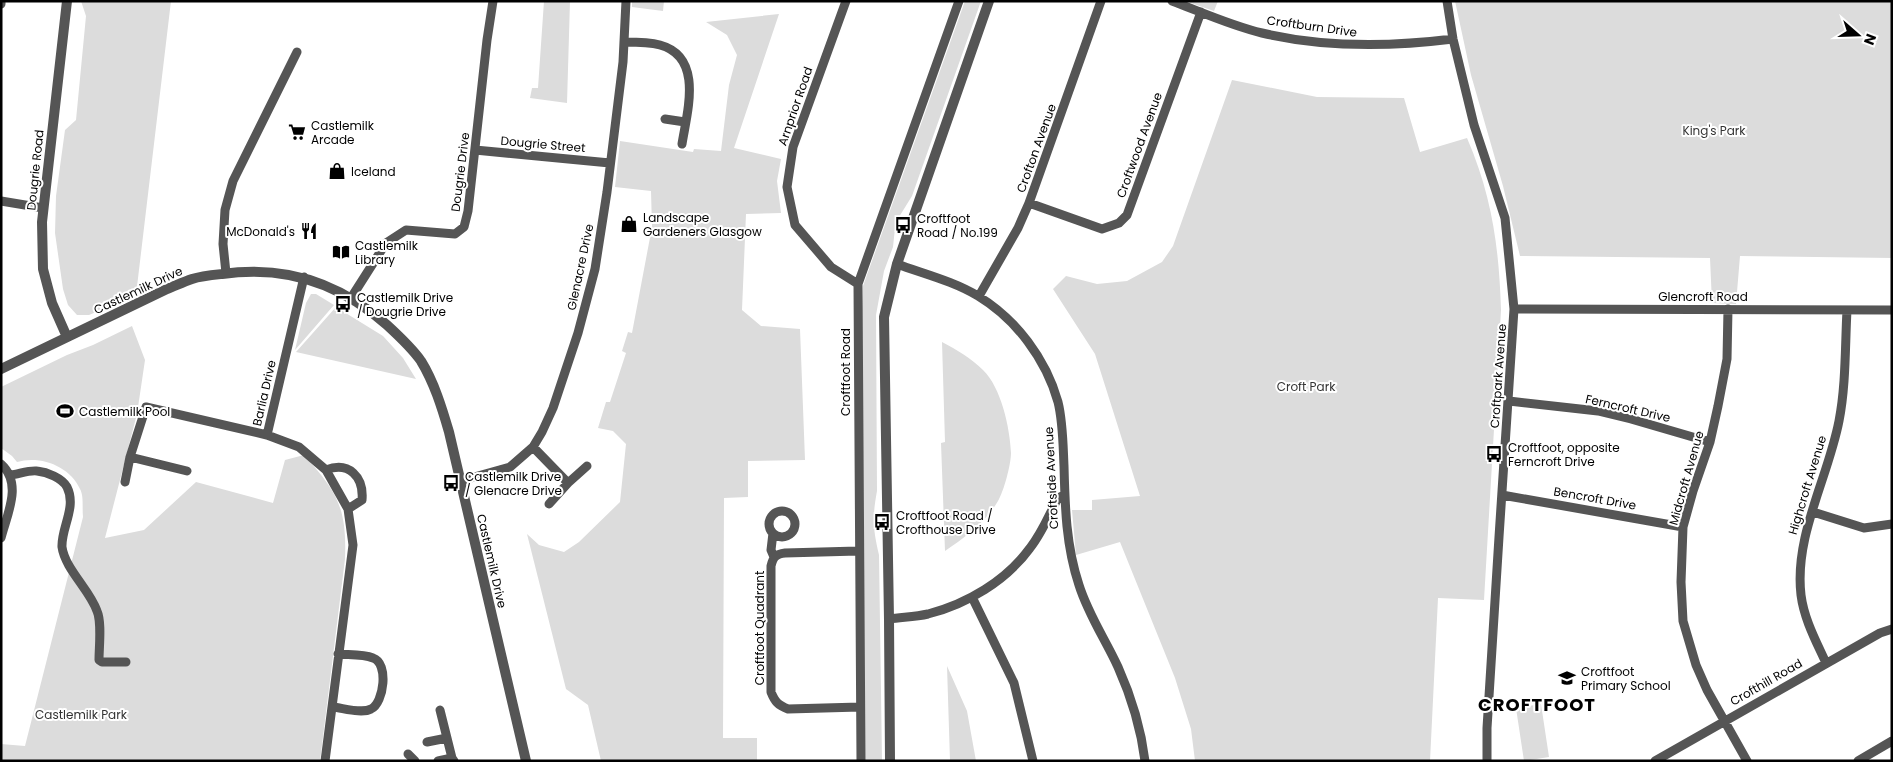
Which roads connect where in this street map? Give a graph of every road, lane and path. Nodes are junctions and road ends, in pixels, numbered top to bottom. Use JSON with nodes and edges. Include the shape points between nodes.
{"nodes":[{"id":1,"x":67,"y":1,"type":"edge"},
{"id":2,"x":493,"y":1,"type":"edge"},
{"id":3,"x":626,"y":1,"type":"edge"},
{"id":4,"x":846,"y":1,"type":"edge"},
{"id":5,"x":959,"y":1,"type":"edge"},
{"id":6,"x":990,"y":1,"type":"edge"},
{"id":7,"x":1101,"y":1,"type":"edge"},
{"id":8,"x":1172,"y":1,"type":"edge"},
{"id":9,"x":1447,"y":1,"type":"edge"},
{"id":10,"x":1201,"y":12,"type":"junction"},
{"id":11,"x":1453,"y":39,"type":"junction"},
{"id":12,"x":625,"y":42,"type":"junction"},
{"id":13,"x":297,"y":52,"type":"dead end"},
{"id":14,"x":665,"y":119,"type":"dead end"},
{"id":15,"x":685,"y":122,"type":"junction"},
{"id":16,"x":682,"y":144,"type":"dead end"},
{"id":17,"x":475,"y":150,"type":"junction"},
{"id":18,"x":610,"y":163,"type":"junction"},
{"id":19,"x":1,"y":201,"type":"edge"},
{"id":20,"x":1029,"y":203,"type":"junction"},
{"id":21,"x":43,"y":208,"type":"junction"},
{"id":22,"x":897,"y":264,"type":"junction"},
{"id":23,"x":226,"y":273,"type":"junction"},
{"id":24,"x":304,"y":277,"type":"junction"},
{"id":25,"x":858,"y":284,"type":"junction"},
{"id":26,"x":979,"y":296,"type":"junction"},
{"id":27,"x":351,"y":298,"type":"junction"},
{"id":28,"x":1514,"y":309,"type":"junction"},
{"id":29,"x":1728,"y":309,"type":"junction"},
{"id":30,"x":1847,"y":310,"type":"junction"},
{"id":31,"x":1892,"y":310,"type":"edge"},
{"id":32,"x":68,"y":337,"type":"junction"},
{"id":33,"x":1,"y":368,"type":"edge"},
{"id":34,"x":1509,"y":401,"type":"junction"},
{"id":35,"x":267,"y":435,"type":"junction"},
{"id":36,"x":1710,"y":442,"type":"junction"},
{"id":37,"x":533,"y":447,"type":"junction"},
{"id":38,"x":130,"y":457,"type":"junction"},
{"id":39,"x":1,"y":464,"type":"edge"},
{"id":40,"x":587,"y":466,"type":"dead end"},
{"id":41,"x":326,"y":470,"type":"junction"},
{"id":42,"x":187,"y":471,"type":"dead end"},
{"id":43,"x":11,"y":475,"type":"junction"},
{"id":44,"x":460,"y":481,"type":"junction"},
{"id":45,"x":125,"y":482,"type":"dead end"},
{"id":46,"x":568,"y":483,"type":"junction"},
{"id":47,"x":1064,"y":494,"type":"junction"},
{"id":48,"x":1502,"y":495,"type":"junction"},
{"id":49,"x":549,"y":504,"type":"dead end"},
{"id":50,"x":348,"y":509,"type":"junction"},
{"id":51,"x":1813,"y":512,"type":"junction"},
{"id":52,"x":1892,"y":524,"type":"edge"},
{"id":53,"x":1683,"y":527,"type":"junction"},
{"id":54,"x":773,"y":534,"type":"dead end"},
{"id":55,"x":1,"y":538,"type":"edge"},
{"id":56,"x":858,"y":551,"type":"junction"},
{"id":57,"x":774,"y":557,"type":"junction"},
{"id":58,"x":972,"y":596,"type":"junction"},
{"id":59,"x":890,"y":619,"type":"junction"},
{"id":60,"x":1892,"y":629,"type":"edge"},
{"id":61,"x":338,"y":654,"type":"junction"},
{"id":62,"x":126,"y":662,"type":"dead end"},
{"id":63,"x":1826,"y":663,"type":"junction"},
{"id":64,"x":333,"y":707,"type":"junction"},
{"id":65,"x":860,"y":707,"type":"junction"},
{"id":66,"x":440,"y":710,"type":"dead end"},
{"id":67,"x":1724,"y":720,"type":"junction"},
{"id":68,"x":447,"y":738,"type":"junction"},
{"id":69,"x":1892,"y":741,"type":"edge"},
{"id":70,"x":427,"y":742,"type":"dead end"},
{"id":71,"x":453,"y":759,"type":"edge"},
{"id":72,"x":324,"y":761,"type":"edge"},
{"id":73,"x":438,"y":761,"type":"edge"},
{"id":74,"x":526,"y":761,"type":"edge"},
{"id":75,"x":861,"y":761,"type":"edge"},
{"id":76,"x":890,"y":761,"type":"edge"},
{"id":77,"x":1033,"y":761,"type":"edge"},
{"id":78,"x":1145,"y":761,"type":"edge"},
{"id":79,"x":1487,"y":761,"type":"edge"},
{"id":80,"x":1655,"y":761,"type":"edge"},
{"id":81,"x":1747,"y":761,"type":"edge"},
{"id":82,"x":1858,"y":761,"type":"edge"}],
"edges":[{"from":1,"to":21,"type":"street","name":"Dougrie Road"},
{"from":2,"to":17,"type":"street","name":"Dougrie Drive"},
{"from":3,"to":12,"type":"street","name":"Glenacre Drive"},
{"from":4,"to":25,"type":"street","name":"Arnprior Road","via":[[793,147],[787,187],[795,225],[831,267]]},
{"from":5,"to":25,"type":"street","name":"Croftfoot Road"},
{"from":6,"to":22,"type":"street"},
{"from":7,"to":20,"type":"street","name":"Crofton Avenue"},
{"from":8,"to":10,"type":"street","name":"Croftburn Drive"},
{"from":9,"to":11,"type":"street","name":"Croftpark Avenue"},
{"from":10,"to":11,"type":"street","name":"Croftburn Drive","via":[[1262,33],[1344,45],[1410,44]]},
{"from":10,"to":20,"type":"street","name":"Croftwood Avenue","via":[[1127,215],[1119,223],[1102,229]]},
{"from":11,"to":28,"type":"street","name":"Croftpark Avenue","via":[[1474,125],[1505,218]]},
{"from":12,"to":15,"type":"street","via":[[661,46],[685,63],[690,90]]},
{"from":12,"to":18,"type":"street","name":"Glenacre Drive"},
{"from":13,"to":23,"type":"street","via":[[233,181],[225,210],[223,244]]},
{"from":14,"to":15,"type":"street"},
{"from":15,"to":16,"type":"street"},
{"from":17,"to":18,"type":"street","name":"Dougrie Street"},
{"from":17,"to":27,"type":"street","name":"Dougrie Drive","via":[[464,227],[455,234],[406,230],[386,242]]},
{"from":18,"to":37,"type":"street","name":"Glenacre Drive","via":[[594,269],[578,334],[550,415]]},
{"from":19,"to":21,"type":"street"},
{"from":20,"to":26,"type":"street","name":"Crofton Avenue"},
{"from":21,"to":32,"type":"street","name":"Dougrie Road","via":[[43,270],[52,302]]},
{"from":22,"to":26,"type":"street","name":"Croftside Avenue"},
{"from":22,"to":59,"type":"street","via":[[884,317]]},
{"from":23,"to":24,"type":"street","name":"Castlemilk Drive","via":[[280,273]]},
{"from":23,"to":32,"type":"street","name":"Castlemilk Drive","via":[[194,278]]},
{"from":24,"to":27,"type":"street","name":"Castlemilk Drive"},
{"from":24,"to":35,"type":"street","name":"Barlia Drive"},
{"from":25,"to":56,"type":"street","name":"Croftfoot Road"},
{"from":26,"to":47,"type":"street","name":"Croftside Avenue","via":[[1022,334],[1048,376],[1062,427]]},
{"from":27,"to":44,"type":"street","name":"Castlemilk Drive","via":[[398,335],[421,361],[436,392]]},
{"from":28,"to":29,"type":"street","name":"Glencroft Road"},
{"from":28,"to":34,"type":"street","name":"Croftpark Avenue"},
{"from":29,"to":30,"type":"street","name":"Glencroft Road"},
{"from":29,"to":36,"type":"street","name":"Midcroft Avenue","via":[[1727,359]]},
{"from":30,"to":31,"type":"street","name":"Glencroft Road"},
{"from":30,"to":51,"type":"street","name":"Highcroft Avenue","via":[[1839,419]]},
{"from":32,"to":33,"type":"street","name":"Castlemilk Drive"},
{"from":34,"to":36,"type":"street","name":"Ferncroft Drive","via":[[1598,411]]},
{"from":34,"to":48,"type":"street","name":"Croftpark Avenue"},
{"from":35,"to":38,"type":"street","via":[[146,408]]},
{"from":35,"to":41,"type":"street","name":"Barlia Drive","via":[[299,447]]},
{"from":36,"to":53,"type":"street","name":"Midcroft Avenue"},
{"from":37,"to":44,"type":"street","name":"Glenacre Drive","via":[[510,467]]},
{"from":37,"to":46,"type":"street"},
{"from":38,"to":42,"type":"street"},
{"from":38,"to":45,"type":"street"},
{"from":39,"to":43,"type":"street"},
{"from":40,"to":46,"type":"street"},
{"from":41,"to":50,"type":"street","name":"Barlia Drive"},
{"from":41,"to":50,"type":"street","via":[[341,466],[349,469],[362,486],[362,500]]},
{"from":43,"to":55,"type":"street","via":[[10,508]]},
{"from":43,"to":62,"type":"street","via":[[37,471],[58,478],[67,487],[70,509],[62,549],[98,613],[99,660]]},
{"from":44,"to":74,"type":"street","name":"Castlemilk Drive"},
{"from":46,"to":49,"type":"street"},
{"from":47,"to":58,"type":"street","via":[[1058,498],[1030,548],[1017,564]]},
{"from":47,"to":78,"type":"street","name":"Croftside Avenue","via":[[1069,550],[1079,586],[1128,693]]},
{"from":48,"to":53,"type":"street","name":"Bencroft Drive"},
{"from":48,"to":79,"type":"street","name":"Croftpark Avenue"},
{"from":50,"to":61,"type":"street","name":"Barlia Drive","via":[[353,545]]},
{"from":51,"to":52,"type":"street","via":[[1864,528]]},
{"from":51,"to":63,"type":"street","name":"Highcroft Avenue","via":[[1801,553],[1801,596],[1806,618]]},
{"from":53,"to":67,"type":"street","name":"Midcroft Avenue","via":[[1680,582],[1684,621],[1696,665]]},
{"from":54,"to":57,"type":"street","name":"Croftfoot Quadrant","via":[[771,550]]},
{"from":56,"to":57,"type":"street","name":"Croftfoot Quadrant","via":[[785,553]]},
{"from":56,"to":65,"type":"street","name":"Croftfoot Road"},
{"from":57,"to":65,"type":"street","name":"Croftfoot Quadrant","via":[[771,566],[771,692],[774,700],[788,709]]},
{"from":58,"to":59,"type":"street","via":[[926,614]]},
{"from":58,"to":77,"type":"street","via":[[1014,683]]},
{"from":59,"to":76,"type":"street"},
{"from":60,"to":63,"type":"street","name":"Crofthill Road"},
{"from":61,"to":64,"type":"street","name":"Barlia Drive"},
{"from":61,"to":64,"type":"street","via":[[374,658],[380,662],[383,678],[380,697],[372,709]]},
{"from":63,"to":67,"type":"street","name":"Crofthill Road"},
{"from":64,"to":72,"type":"street","name":"Barlia Drive"},
{"from":65,"to":75,"type":"street","name":"Croftfoot Road"},
{"from":66,"to":68,"type":"street"},
{"from":67,"to":80,"type":"street","name":"Crofthill Road"},
{"from":67,"to":81,"type":"street","name":"Midcroft Avenue"},
{"from":68,"to":70,"type":"street"},
{"from":68,"to":71,"type":"street"},
{"from":69,"to":82,"type":"street"},
{"from":71,"to":73,"type":"street"}]}
